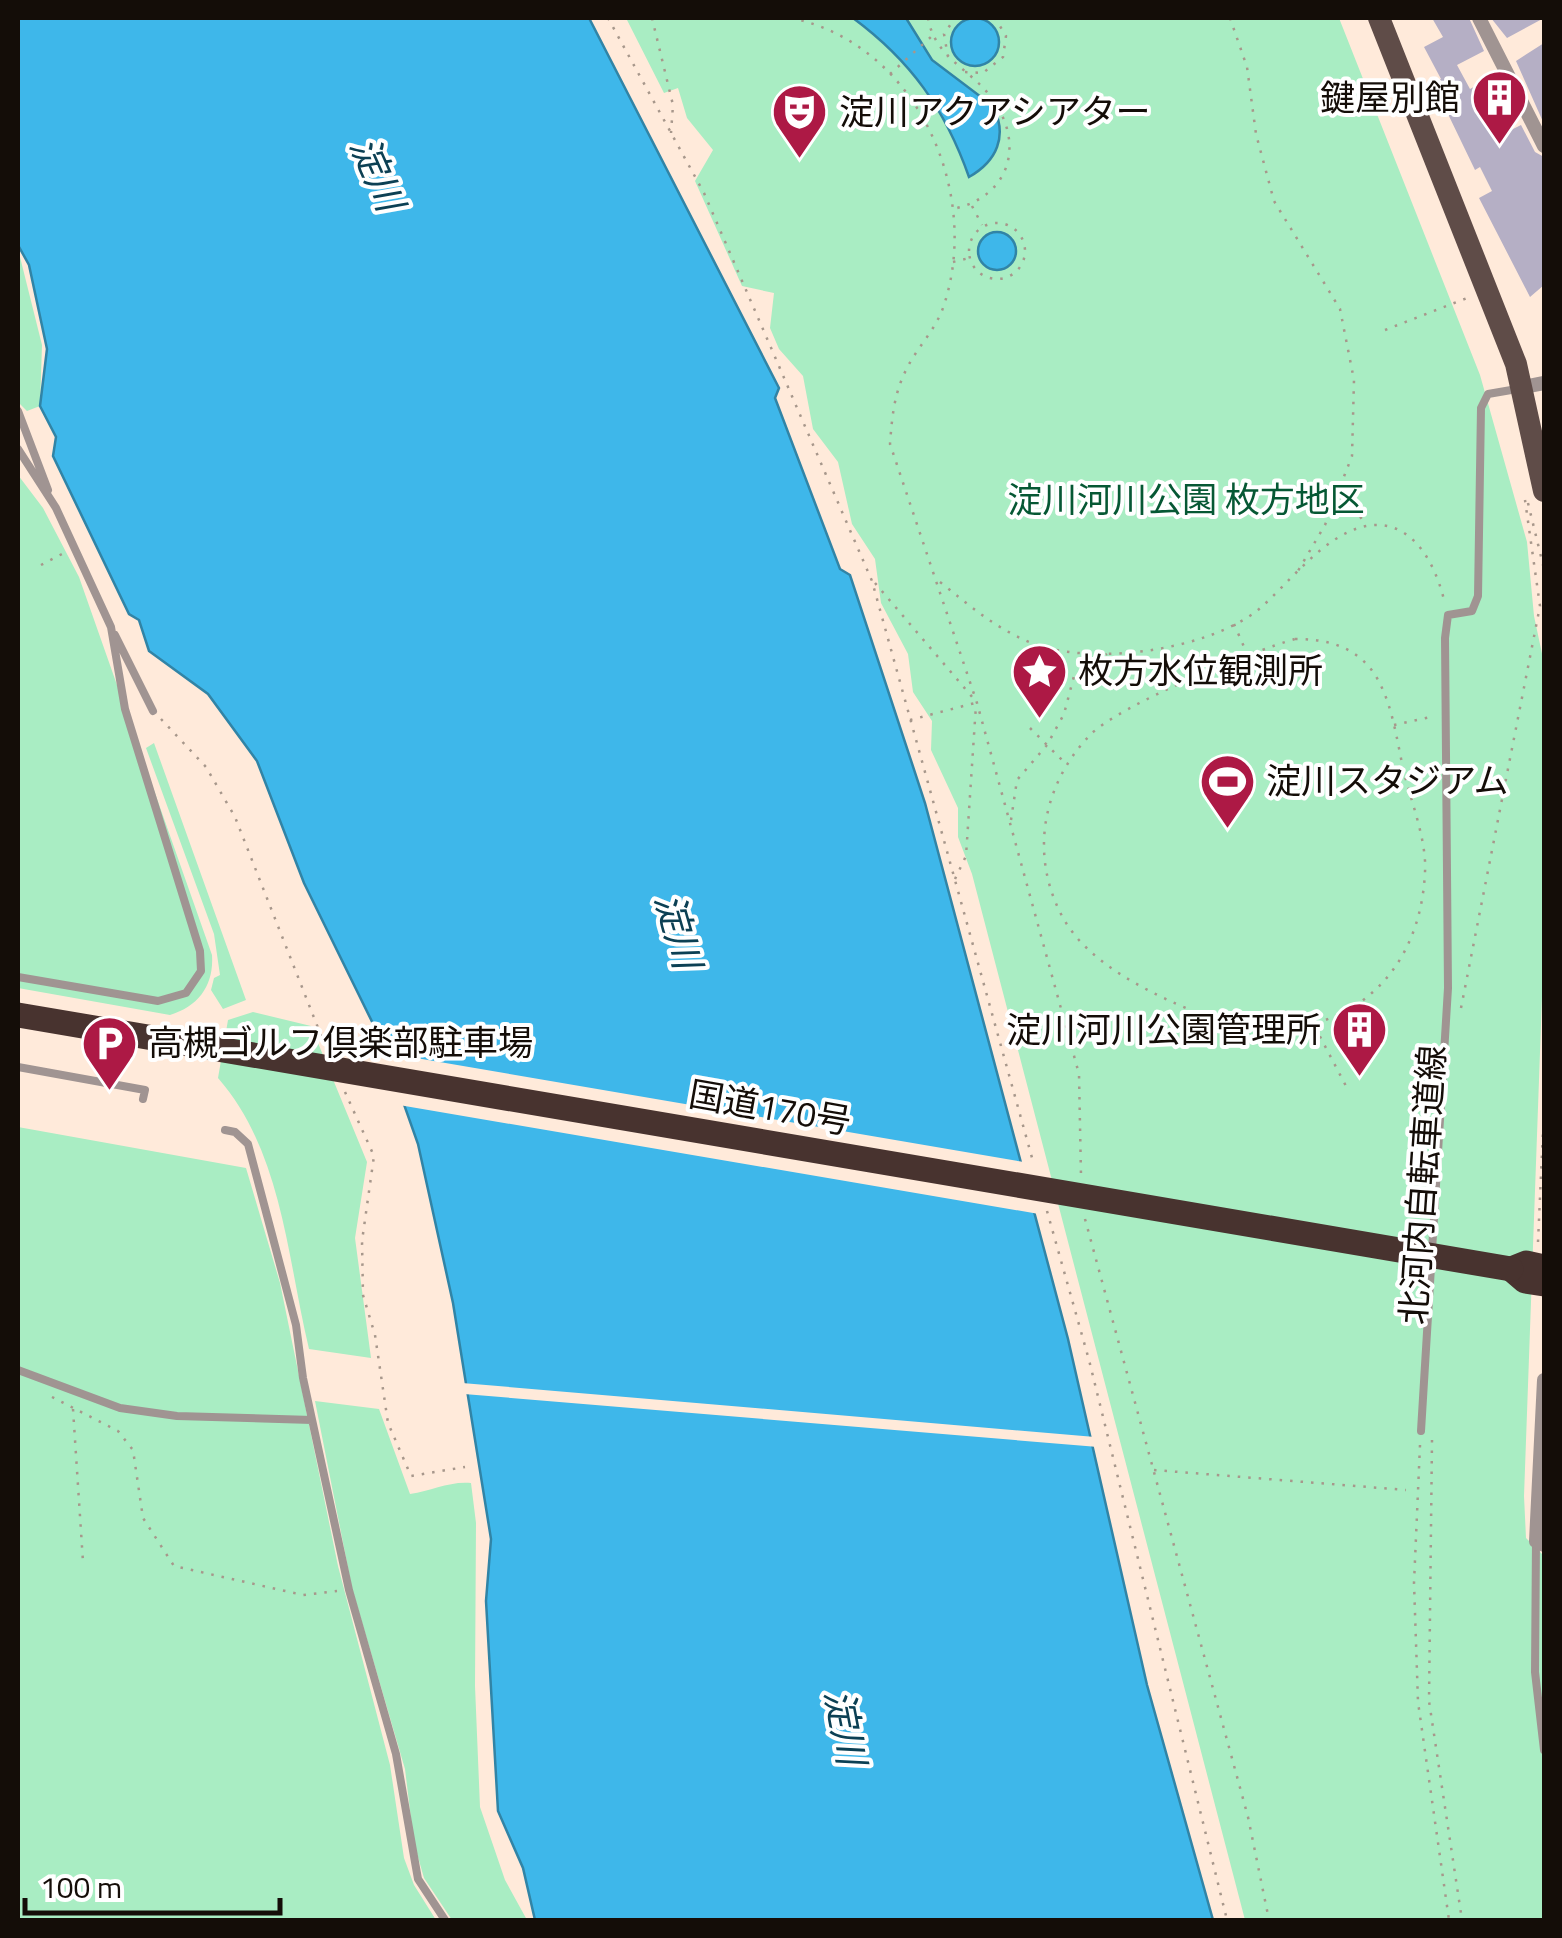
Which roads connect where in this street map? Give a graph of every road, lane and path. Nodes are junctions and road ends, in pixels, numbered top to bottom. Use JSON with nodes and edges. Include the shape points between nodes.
{"nodes":[{"id":1,"x":608,"y":18,"type":"edge"},
{"id":2,"x":652,"y":18,"type":"edge"},
{"id":3,"x":791,"y":18,"type":"edge"},
{"id":4,"x":928,"y":18,"type":"edge"},
{"id":5,"x":956,"y":18,"type":"edge"},
{"id":6,"x":995,"y":18,"type":"edge"},
{"id":7,"x":1230,"y":18,"type":"edge"},
{"id":8,"x":1379,"y":18,"type":"edge"},
{"id":9,"x":1479,"y":18,"type":"edge"},
{"id":10,"x":933,"y":35,"type":"junction"},
{"id":11,"x":954,"y":66,"type":"junction"},
{"id":12,"x":890,"y":74,"type":"junction"},
{"id":13,"x":671,"y":133,"type":"junction"},
{"id":14,"x":1544,"y":146,"type":"edge"},
{"id":15,"x":971,"y":204,"type":"junction"},
{"id":16,"x":954,"y":209,"type":"junction"},
{"id":17,"x":982,"y":227,"type":"junction"},
{"id":18,"x":970,"y":258,"type":"junction"},
{"id":19,"x":952,"y":262,"type":"junction"},
{"id":20,"x":1472,"y":296,"type":"dead end"},
{"id":21,"x":1385,"y":330,"type":"dead end"},
{"id":22,"x":1534,"y":385,"type":"edge"},
{"id":23,"x":18,"y":412,"type":"edge"},
{"id":24,"x":18,"y":449,"type":"edge"},
{"id":25,"x":1341,"y":490,"type":"junction"},
{"id":26,"x":1531,"y":494,"type":"edge"},
{"id":27,"x":56,"y":508,"type":"junction"},
{"id":28,"x":1368,"y":526,"type":"junction"},
{"id":29,"x":76,"y":547,"type":"junction"},
{"id":30,"x":41,"y":565,"type":"dead end"},
{"id":31,"x":1544,"y":569,"type":"edge"},
{"id":32,"x":872,"y":580,"type":"junction"},
{"id":33,"x":939,"y":581,"type":"junction"},
{"id":34,"x":1292,"y":581,"type":"junction"},
{"id":35,"x":1448,"y":615,"type":"junction"},
{"id":36,"x":1234,"y":624,"type":"junction"},
{"id":37,"x":111,"y":626,"type":"junction"},
{"id":38,"x":1049,"y":647,"type":"junction"},
{"id":39,"x":1107,"y":654,"type":"junction"},
{"id":40,"x":1248,"y":658,"type":"junction"},
{"id":41,"x":1068,"y":690,"type":"junction"},
{"id":42,"x":977,"y":702,"type":"junction"},
{"id":43,"x":153,"y":711,"type":"joint"},
{"id":44,"x":1446,"y":714,"type":"junction"},
{"id":45,"x":909,"y":720,"type":"junction"},
{"id":46,"x":1394,"y":725,"type":"junction"},
{"id":47,"x":1030,"y":728,"type":"dead end"},
{"id":48,"x":1047,"y":746,"type":"junction"},
{"id":49,"x":1066,"y":764,"type":"junction"},
{"id":50,"x":1011,"y":822,"type":"junction"},
{"id":51,"x":954,"y":880,"type":"junction"},
{"id":52,"x":18,"y":977,"type":"edge"},
{"id":53,"x":18,"y":1015,"type":"edge"},
{"id":54,"x":1459,"y":1022,"type":"dead end"},
{"id":55,"x":1314,"y":1026,"type":"junction"},
{"id":56,"x":327,"y":1052,"type":"dead end"},
{"id":57,"x":18,"y":1067,"type":"edge"},
{"id":58,"x":342,"y":1086,"type":"dead end"},
{"id":59,"x":1347,"y":1088,"type":"dead end"},
{"id":60,"x":143,"y":1099,"type":"dead end"},
{"id":61,"x":1544,"y":1109,"type":"edge"},
{"id":62,"x":225,"y":1130,"type":"dead end"},
{"id":63,"x":1035,"y":1168,"type":"dead end"},
{"id":64,"x":1082,"y":1187,"type":"dead end"},
{"id":65,"x":1084,"y":1204,"type":"dead end"},
{"id":66,"x":1046,"y":1206,"type":"dead end"},
{"id":67,"x":1532,"y":1269,"type":"edge"},
{"id":68,"x":18,"y":1370,"type":"edge"},
{"id":69,"x":1544,"y":1380,"type":"edge"},
{"id":70,"x":46,"y":1395,"type":"dead end"},
{"id":71,"x":73,"y":1408,"type":"junction"},
{"id":72,"x":312,"y":1420,"type":"junction"},
{"id":73,"x":1421,"y":1431,"type":"joint"},
{"id":74,"x":1432,"y":1432,"type":"dead end"},
{"id":75,"x":465,"y":1467,"type":"dead end"},
{"id":76,"x":1154,"y":1470,"type":"junction"},
{"id":77,"x":1406,"y":1490,"type":"dead end"},
{"id":78,"x":1540,"y":1543,"type":"edge"},
{"id":79,"x":83,"y":1562,"type":"dead end"},
{"id":80,"x":349,"y":1590,"type":"junction"},
{"id":81,"x":1544,"y":1750,"type":"edge"},
{"id":82,"x":444,"y":1920,"type":"edge"},
{"id":83,"x":1227,"y":1920,"type":"edge"},
{"id":84,"x":1268,"y":1920,"type":"edge"},
{"id":85,"x":1450,"y":1920,"type":"edge"},
{"id":86,"x":1462,"y":1920,"type":"edge"}],
"edges":[{"from":1,"to":13,"type":"path"},
{"from":2,"to":13,"type":"path","via":[[673,105]]},
{"from":3,"to":12,"type":"path","via":[[836,34]]},
{"from":4,"to":10,"type":"path"},
{"from":5,"to":11,"type":"path","via":[[944,34]]},
{"from":6,"to":11,"type":"path","via":[[1006,36],[1003,57],[983,73]]},
{"from":7,"to":25,"type":"path","via":[[1247,67],[1274,201],[1340,308],[1354,380],[1352,456]]},
{"from":8,"to":22,"type":"main road"},
{"from":9,"to":14,"type":"street"},
{"from":10,"to":11,"type":"path"},
{"from":10,"to":12,"type":"path"},
{"from":11,"to":15,"type":"path","via":[[983,86],[1008,140],[999,184]]},
{"from":12,"to":16,"type":"path","via":[[926,120]]},
{"from":13,"to":32,"type":"path","via":[[773,346]]},
{"from":15,"to":16,"type":"path"},
{"from":15,"to":17,"type":"path"},
{"from":16,"to":19,"type":"path"},
{"from":17,"to":18,"type":"path","via":[[970,244]]},
{"from":17,"to":18,"type":"path","via":[[1001,223],[1017,230],[1022,264],[994,279],[978,272]]},
{"from":18,"to":19,"type":"path"},
{"from":19,"to":33,"type":"path","via":[[944,305],[894,400],[890,444]]},
{"from":20,"to":21,"type":"path"},
{"from":22,"to":26,"type":"main road"},
{"from":22,"to":35,"type":"lane","via":[[1488,394],[1482,408],[1478,596],[1472,611]]},
{"from":23,"to":27,"type":"lane"},
{"from":24,"to":27,"type":"lane"},
{"from":25,"to":28,"type":"path"},
{"from":25,"to":34,"type":"path"},
{"from":26,"to":31,"type":"path"},
{"from":26,"to":54,"type":"path","name":"北河内自転車道線","via":[[1540,606]]},
{"from":27,"to":29,"type":"lane"},
{"from":28,"to":34,"type":"path","via":[[1320,551]]},
{"from":28,"to":35,"type":"path","via":[[1394,530],[1418,544],[1433,562]]},
{"from":29,"to":30,"type":"path"},
{"from":29,"to":37,"type":"lane"},
{"from":32,"to":42,"type":"path"},
{"from":32,"to":45,"type":"path"},
{"from":33,"to":38,"type":"path","via":[[982,618]]},
{"from":33,"to":42,"type":"path"},
{"from":34,"to":36,"type":"path"},
{"from":35,"to":44,"type":"lane"},
{"from":36,"to":39,"type":"path","via":[[1192,640]]},
{"from":36,"to":40,"type":"path"},
{"from":37,"to":43,"type":"lane"},
{"from":37,"to":52,"type":"lane","via":[[125,709],[200,950],[200,971],[186,993],[158,1001]]},
{"from":38,"to":39,"type":"path"},
{"from":38,"to":41,"type":"path"},
{"from":39,"to":41,"type":"path","via":[[1074,676]]},
{"from":40,"to":46,"type":"path","via":[[1295,639],[1322,639],[1349,650],[1380,686]]},
{"from":40,"to":49,"type":"path","via":[[1129,710],[1093,732]]},
{"from":41,"to":48,"type":"path"},
{"from":42,"to":45,"type":"path"},
{"from":42,"to":50,"type":"path"},
{"from":42,"to":51,"type":"path","via":[[966,856]]},
{"from":43,"to":56,"type":"path","via":[[206,767],[235,817]]},
{"from":44,"to":46,"type":"path"},
{"from":44,"to":73,"type":"lane","via":[[1448,988]]},
{"from":45,"to":51,"type":"path"},
{"from":46,"to":55,"type":"path","via":[[1426,870],[1417,912],[1403,954],[1380,987]]},
{"from":47,"to":48,"type":"path"},
{"from":48,"to":49,"type":"path"},
{"from":48,"to":50,"type":"path","via":[[1018,780]]},
{"from":49,"to":55,"type":"path","via":[[1048,801],[1042,855],[1062,917],[1097,956],[1144,988],[1228,1024],[1264,1032]]},
{"from":50,"to":64,"type":"path","via":[[1079,1074]]},
{"from":51,"to":63,"type":"path"},
{"from":53,"to":67,"type":"highway","name":"国道170号","bridge":true},
{"from":55,"to":59,"type":"path"},
{"from":57,"to":60,"type":"lane","via":[[145,1090]]},
{"from":58,"to":75,"type":"path","via":[[374,1156],[362,1241],[363,1294],[388,1423],[411,1476]]},
{"from":61,"to":67,"type":"path"},
{"from":62,"to":72,"type":"lane","via":[[248,1144],[296,1325]]},
{"from":65,"to":76,"type":"path"},
{"from":66,"to":83,"type":"path"},
{"from":68,"to":72,"type":"lane","via":[[120,1408]]},
{"from":69,"to":78,"type":"street"},
{"from":70,"to":71,"type":"path"},
{"from":71,"to":79,"type":"path"},
{"from":71,"to":80,"type":"path","via":[[118,1431],[133,1450],[143,1518],[174,1566],[303,1595]]},
{"from":72,"to":80,"type":"lane"},
{"from":73,"to":85,"type":"path","via":[[1414,1583],[1418,1702]]},
{"from":74,"to":86,"type":"path","via":[[1430,1702]]},
{"from":76,"to":77,"type":"path"},
{"from":76,"to":84,"type":"path","via":[[1248,1817]]},
{"from":78,"to":81,"type":"lane","via":[[1536,1672]]},
{"from":80,"to":82,"type":"lane","via":[[396,1754],[418,1879]]}]}
